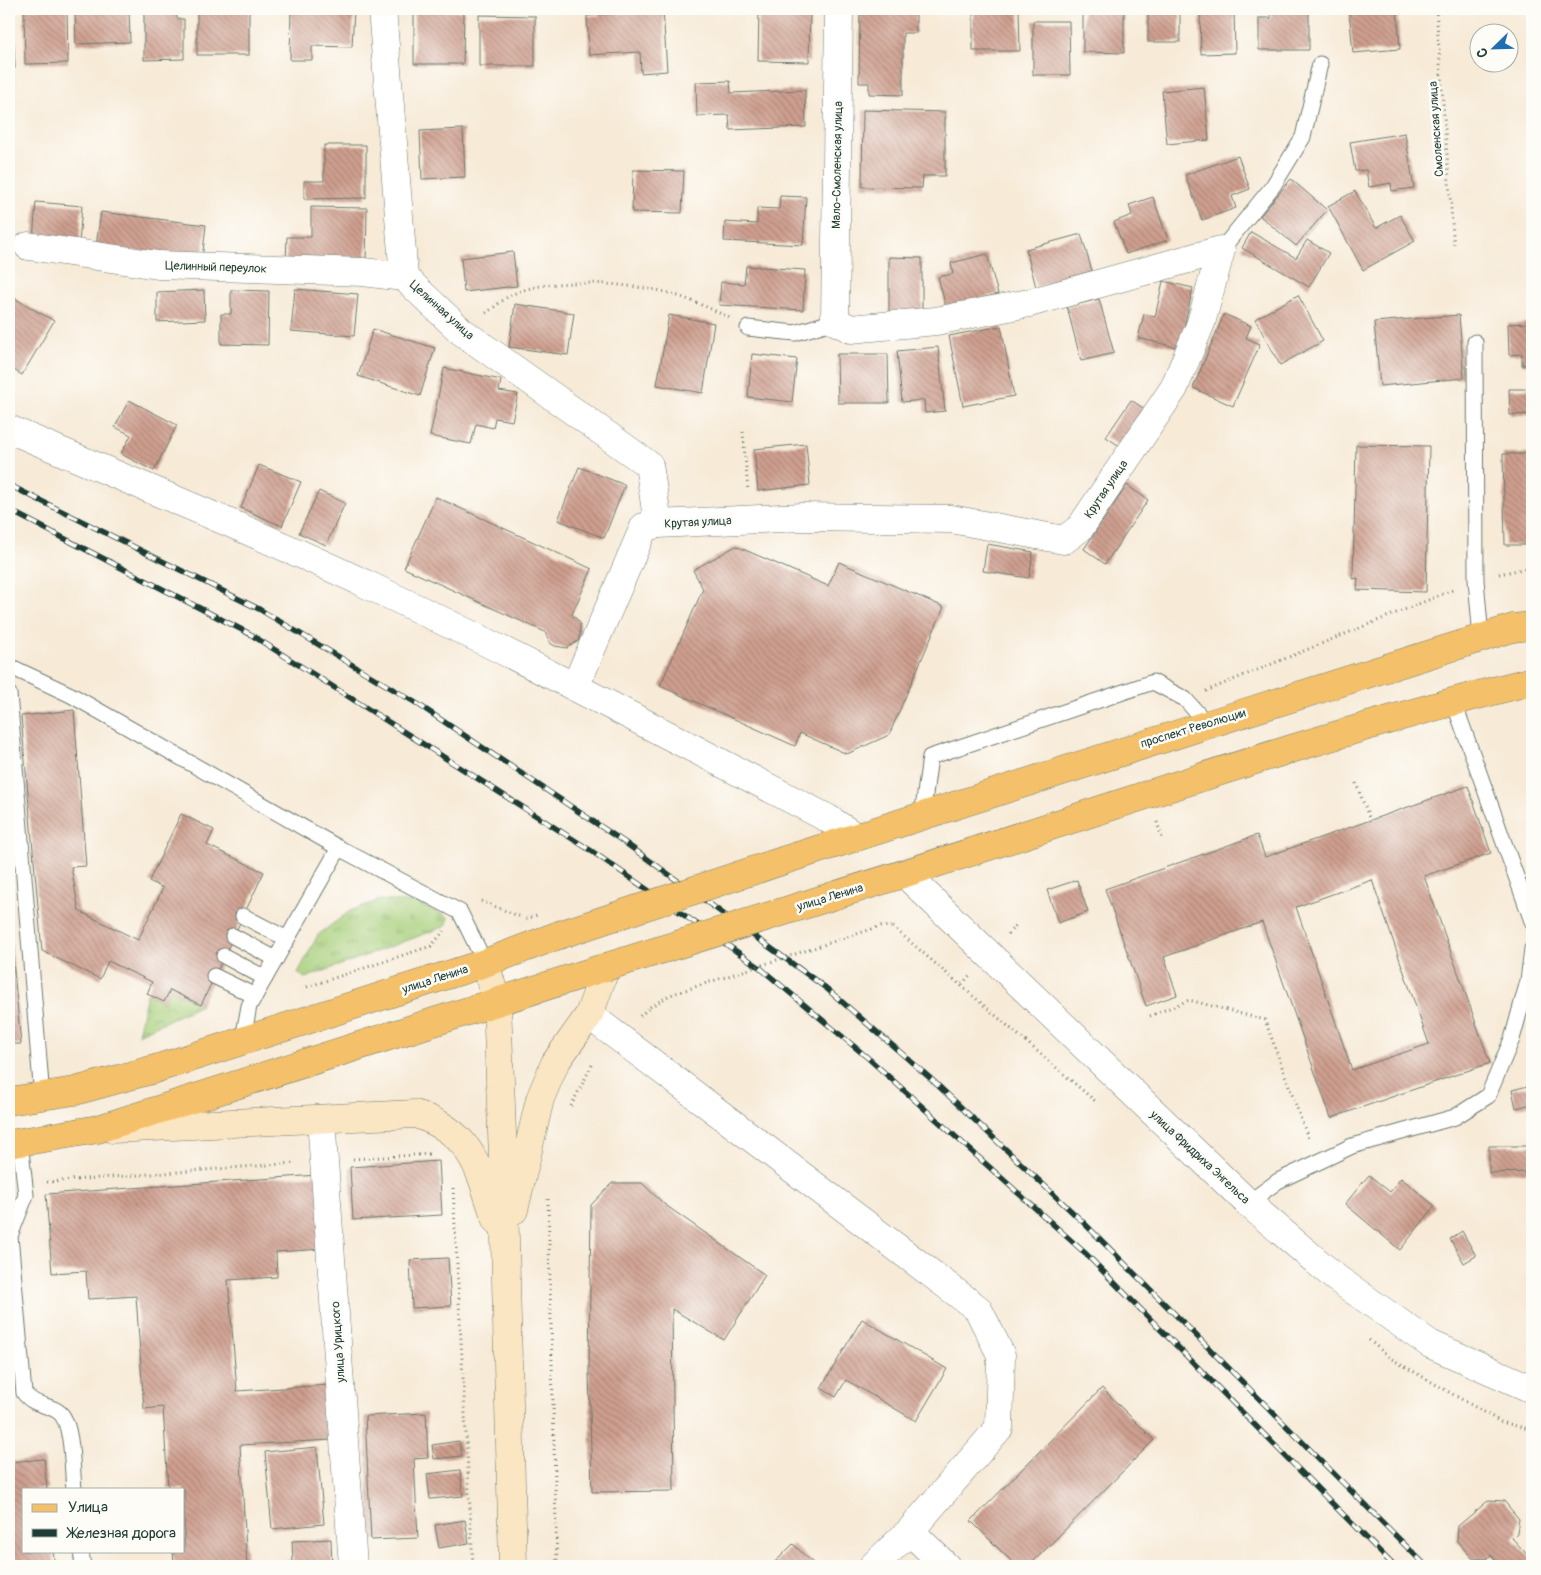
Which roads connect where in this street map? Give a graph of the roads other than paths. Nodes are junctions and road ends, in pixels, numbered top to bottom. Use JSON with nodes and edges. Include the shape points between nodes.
{"nodes":[{"id":1,"x":382,"y":9,"type":"edge"},
{"id":2,"x":839,"y":9,"type":"edge"},
{"id":3,"x":1320,"y":64,"type":"dead end"},
{"id":4,"x":28,"y":246,"type":"dead end"},
{"id":5,"x":1221,"y":250,"type":"junction"},
{"id":6,"x":404,"y":276,"type":"junction"},
{"id":7,"x":835,"y":321,"type":"junction"},
{"id":8,"x":748,"y":328,"type":"road end"},
{"id":9,"x":1475,"y":342,"type":"dead end"},
{"id":10,"x":9,"y":429,"type":"edge"},
{"id":11,"x":658,"y":524,"type":"junction"},
{"id":12,"x":1532,"y":626,"type":"edge"},
{"id":13,"x":1481,"y":638,"type":"junction"},
{"id":14,"x":9,"y":666,"type":"edge"},
{"id":15,"x":1532,"y":681,"type":"edge"},
{"id":16,"x":575,"y":688,"type":"junction"},
{"id":17,"x":9,"y":694,"type":"edge"},
{"id":18,"x":1454,"y":700,"type":"junction"},
{"id":19,"x":1207,"y":724,"type":"junction"},
{"id":20,"x":922,"y":816,"type":"junction"},
{"id":21,"x":856,"y":837,"type":"junction"},
{"id":22,"x":339,"y":848,"type":"junction"},
{"id":23,"x":905,"y":874,"type":"junction"},
{"id":24,"x":243,"y":916,"type":"dead end"},
{"id":25,"x":1532,"y":921,"type":"edge"},
{"id":26,"x":234,"y":936,"type":"dead end"},
{"id":27,"x":287,"y":939,"type":"junction"},
{"id":28,"x":1532,"y":949,"type":"edge"},
{"id":29,"x":224,"y":956,"type":"dead end"},
{"id":30,"x":276,"y":958,"type":"junction"},
{"id":31,"x":485,"y":963,"type":"junction"},
{"id":32,"x":606,"y":967,"type":"junction"},
{"id":33,"x":214,"y":976,"type":"dead end"},
{"id":34,"x":265,"y":978,"type":"junction"},
{"id":35,"x":254,"y":996,"type":"junction"},
{"id":36,"x":497,"y":1003,"type":"junction"},
{"id":37,"x":589,"y":1014,"type":"junction"},
{"id":38,"x":243,"y":1039,"type":"junction"},
{"id":39,"x":42,"y":1097,"type":"junction"},
{"id":40,"x":9,"y":1101,"type":"edge"},
{"id":41,"x":321,"y":1119,"type":"junction"},
{"id":42,"x":98,"y":1129,"type":"junction"},
{"id":43,"x":15,"y":1143,"type":"edge"},
{"id":44,"x":1248,"y":1203,"type":"junction"},
{"id":45,"x":9,"y":1236,"type":"edge"},
{"id":46,"x":504,"y":1248,"type":"junction"},
{"id":47,"x":1532,"y":1389,"type":"edge"},
{"id":48,"x":74,"y":1488,"type":"edge"},
{"id":49,"x":910,"y":1530,"type":"junction"},
{"id":50,"x":81,"y":1552,"type":"edge"},
{"id":51,"x":83,"y":1566,"type":"edge"},
{"id":52,"x":353,"y":1566,"type":"edge"},
{"id":53,"x":513,"y":1566,"type":"edge"},
{"id":54,"x":873,"y":1566,"type":"edge"},
{"id":55,"x":946,"y":1566,"type":"edge"}],
"edges":[{"from":1,"to":6,"type":"street","name":"Целинная улица"},
{"from":2,"to":7,"type":"street","name":"Мало-Смоленская улица"},
{"from":3,"to":5,"type":"lane","via":[[1303,137],[1273,186]]},
{"from":4,"to":6,"type":"street","name":"Целинный переулок","via":[[158,265]]},
{"from":5,"to":7,"type":"street","via":[[1029,303],[936,321],[851,329]]},
{"from":5,"to":11,"type":"street","name":"Крутая улица","via":[[1201,323],[1174,388],[1080,528],[1064,540],[951,519],[802,517]]},
{"from":6,"to":11,"type":"street","name":"Целинная улица","via":[[461,331],[649,465]]},
{"from":7,"to":8,"type":"lane","via":[[795,333]]},
{"from":9,"to":13,"type":"lane","via":[[1476,580]]},
{"from":10,"to":16,"type":"street","via":[[285,546]]},
{"from":11,"to":16,"type":"street","name":"Крутая улица","via":[[644,527]]},
{"from":12,"to":13,"type":"main road","name":"проспект Революции"},
{"from":13,"to":19,"type":"main road","name":"проспект Революции"},
{"from":14,"to":22,"type":"lane","via":[[71,695]]},
{"from":15,"to":18,"type":"main road"},
{"from":16,"to":21,"type":"street","via":[[827,818]]},
{"from":17,"to":39,"type":"lane"},
{"from":18,"to":23,"type":"main road"},
{"from":18,"to":25,"type":"lane"},
{"from":19,"to":20,"type":"main road","name":"проспект Революции"},
{"from":19,"to":20,"type":"lane","via":[[1185,699],[1153,682],[930,757]]},
{"from":20,"to":21,"type":"main road","name":"проспект Революции"},
{"from":21,"to":31,"type":"main road","name":"улица Ленина","bridge":true,"via":[[559,935]]},
{"from":22,"to":27,"type":"lane"},
{"from":22,"to":31,"type":"lane","via":[[460,912]]},
{"from":23,"to":32,"type":"main road","name":"улица Ленина","bridge":true},
{"from":23,"to":44,"type":"street","name":"улица Фридриха Энгельса"},
{"from":24,"to":27,"type":"lane"},
{"from":26,"to":30,"type":"lane"},
{"from":27,"to":30,"type":"lane"},
{"from":28,"to":44,"type":"lane","via":[[1528,981],[1512,1039],[1488,1096],[1455,1117],[1352,1146],[1278,1181]]},
{"from":29,"to":34,"type":"lane"},
{"from":30,"to":34,"type":"lane"},
{"from":31,"to":36,"type":"main road"},
{"from":31,"to":38,"type":"main road","name":"улица Ленина"},
{"from":32,"to":36,"type":"main road","name":"улица Ленина"},
{"from":32,"to":37,"type":"main road"},
{"from":33,"to":35,"type":"lane"},
{"from":34,"to":35,"type":"lane"},
{"from":35,"to":38,"type":"lane"},
{"from":36,"to":42,"type":"main road","name":"улица Ленина"},
{"from":36,"to":46,"type":"main road","via":[[504,1158]]},
{"from":37,"to":46,"type":"main road","via":[[555,1063],[540,1099]]},
{"from":37,"to":49,"type":"street","via":[[978,1309],[1002,1355],[998,1428]]},
{"from":38,"to":39,"type":"main road","name":"улица Ленина","via":[[155,1069]]},
{"from":39,"to":40,"type":"main road","name":"улица Ленина"},
{"from":41,"to":42,"type":"main road","name":"улица Ленина"},
{"from":41,"to":46,"type":"main road","name":"улица Ленина","via":[[415,1114],[451,1130],[477,1162]]},
{"from":41,"to":52,"type":"street","name":"улица Урицкого"},
{"from":42,"to":43,"type":"main road","name":"улица Ленина"},
{"from":43,"to":45,"type":"lane","via":[[26,1195]]},
{"from":44,"to":47,"type":"street","name":"улица Фридриха Энгельса","via":[[1336,1278],[1430,1344]]},
{"from":45,"to":48,"type":"lane","via":[[24,1393],[31,1402],[59,1412],[68,1424]]},
{"from":46,"to":53,"type":"main road"},
{"from":49,"to":54,"type":"street"},
{"from":49,"to":55,"type":"street"},
{"from":50,"to":51,"type":"lane"}]}
